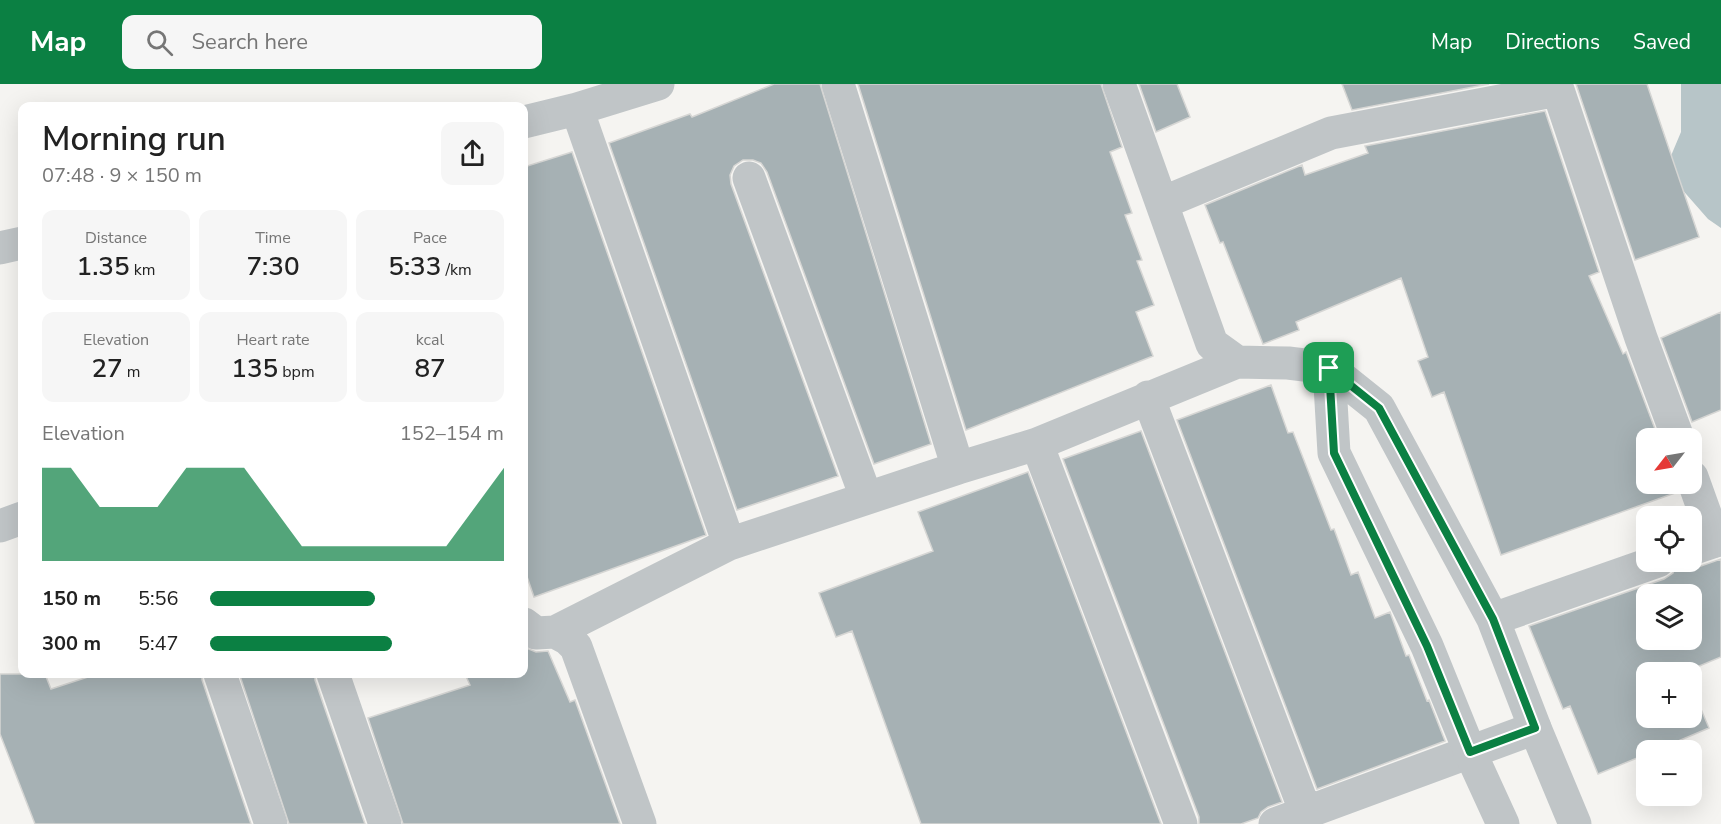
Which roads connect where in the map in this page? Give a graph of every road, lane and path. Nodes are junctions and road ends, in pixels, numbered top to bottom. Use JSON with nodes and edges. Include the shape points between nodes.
{"nodes":[{"id":1,"x":658,"y":84,"type":"edge"},
{"id":2,"x":838,"y":84,"type":"edge"},
{"id":3,"x":1119,"y":84,"type":"edge"},
{"id":4,"x":1567,"y":87,"type":"edge"},
{"id":5,"x":577,"y":109,"type":"junction"},
{"id":6,"x":528,"y":121,"type":"edge"},
{"id":7,"x":749,"y":178,"type":"dead end"},
{"id":8,"x":1162,"y":203,"type":"junction"},
{"id":9,"x":18,"y":244,"type":"edge"},
{"id":10,"x":0,"y":248,"type":"edge"},
{"id":11,"x":1237,"y":362,"type":"junction"},
{"id":12,"x":1329,"y":368,"type":"junction"},
{"id":13,"x":1148,"y":397,"type":"junction"},
{"id":14,"x":1674,"y":428,"type":"edge"},
{"id":15,"x":1037,"y":444,"type":"junction"},
{"id":16,"x":958,"y":468,"type":"junction"},
{"id":17,"x":1696,"y":494,"type":"edge"},
{"id":18,"x":866,"y":497,"type":"junction"},
{"id":19,"x":18,"y":519,"type":"edge"},
{"id":20,"x":0,"y":526,"type":"edge"},
{"id":21,"x":1709,"y":543,"type":"edge"},
{"id":22,"x":729,"y":544,"type":"junction"},
{"id":23,"x":1636,"y":569,"type":"edge"},
{"id":24,"x":1493,"y":619,"type":"junction"},
{"id":25,"x":528,"y":627,"type":"edge"},
{"id":26,"x":555,"y":632,"type":"junction"},
{"id":27,"x":221,"y":678,"type":"edge"},
{"id":28,"x":334,"y":678,"type":"edge"},
{"id":29,"x":1535,"y":728,"type":"junction"},
{"id":30,"x":1470,"y":752,"type":"junction"},
{"id":31,"x":1306,"y":813,"type":"junction"},
{"id":32,"x":271,"y":824,"type":"edge"},
{"id":33,"x":385,"y":824,"type":"edge"},
{"id":34,"x":640,"y":824,"type":"edge"},
{"id":35,"x":1181,"y":824,"type":"edge"},
{"id":36,"x":1275,"y":824,"type":"edge"},
{"id":37,"x":1503,"y":824,"type":"edge"},
{"id":38,"x":1575,"y":824,"type":"edge"}],
"edges":[{"from":1,"to":5,"type":"street"},
{"from":2,"to":16,"type":"street"},
{"from":3,"to":8,"type":"street"},
{"from":4,"to":8,"type":"street","via":[[1331,133]]},
{"from":4,"to":14,"type":"street","via":[[1641,338]]},
{"from":5,"to":6,"type":"street"},
{"from":5,"to":22,"type":"street"},
{"from":7,"to":18,"type":"street"},
{"from":8,"to":11,"type":"street","via":[[1212,344]]},
{"from":9,"to":10,"type":"street"},
{"from":11,"to":12,"type":"street"},
{"from":11,"to":13,"type":"street"},
{"from":12,"to":24,"type":"street","via":[[1379,408]]},
{"from":12,"to":30,"type":"street","via":[[1334,453],[1427,646]]},
{"from":13,"to":15,"type":"street"},
{"from":13,"to":31,"type":"street"},
{"from":15,"to":16,"type":"street"},
{"from":15,"to":35,"type":"street"},
{"from":16,"to":18,"type":"street"},
{"from":17,"to":21,"type":"street"},
{"from":18,"to":22,"type":"street"},
{"from":19,"to":20,"type":"street"},
{"from":22,"to":26,"type":"street"},
{"from":23,"to":24,"type":"street"},
{"from":24,"to":29,"type":"street"},
{"from":25,"to":26,"type":"street","via":[[536,633]]},
{"from":26,"to":34,"type":"street","via":[[576,647]]},
{"from":27,"to":32,"type":"street"},
{"from":28,"to":33,"type":"street"},
{"from":29,"to":30,"type":"street"},
{"from":29,"to":38,"type":"street"},
{"from":30,"to":31,"type":"street"},
{"from":30,"to":37,"type":"street"},
{"from":31,"to":36,"type":"street"}]}
